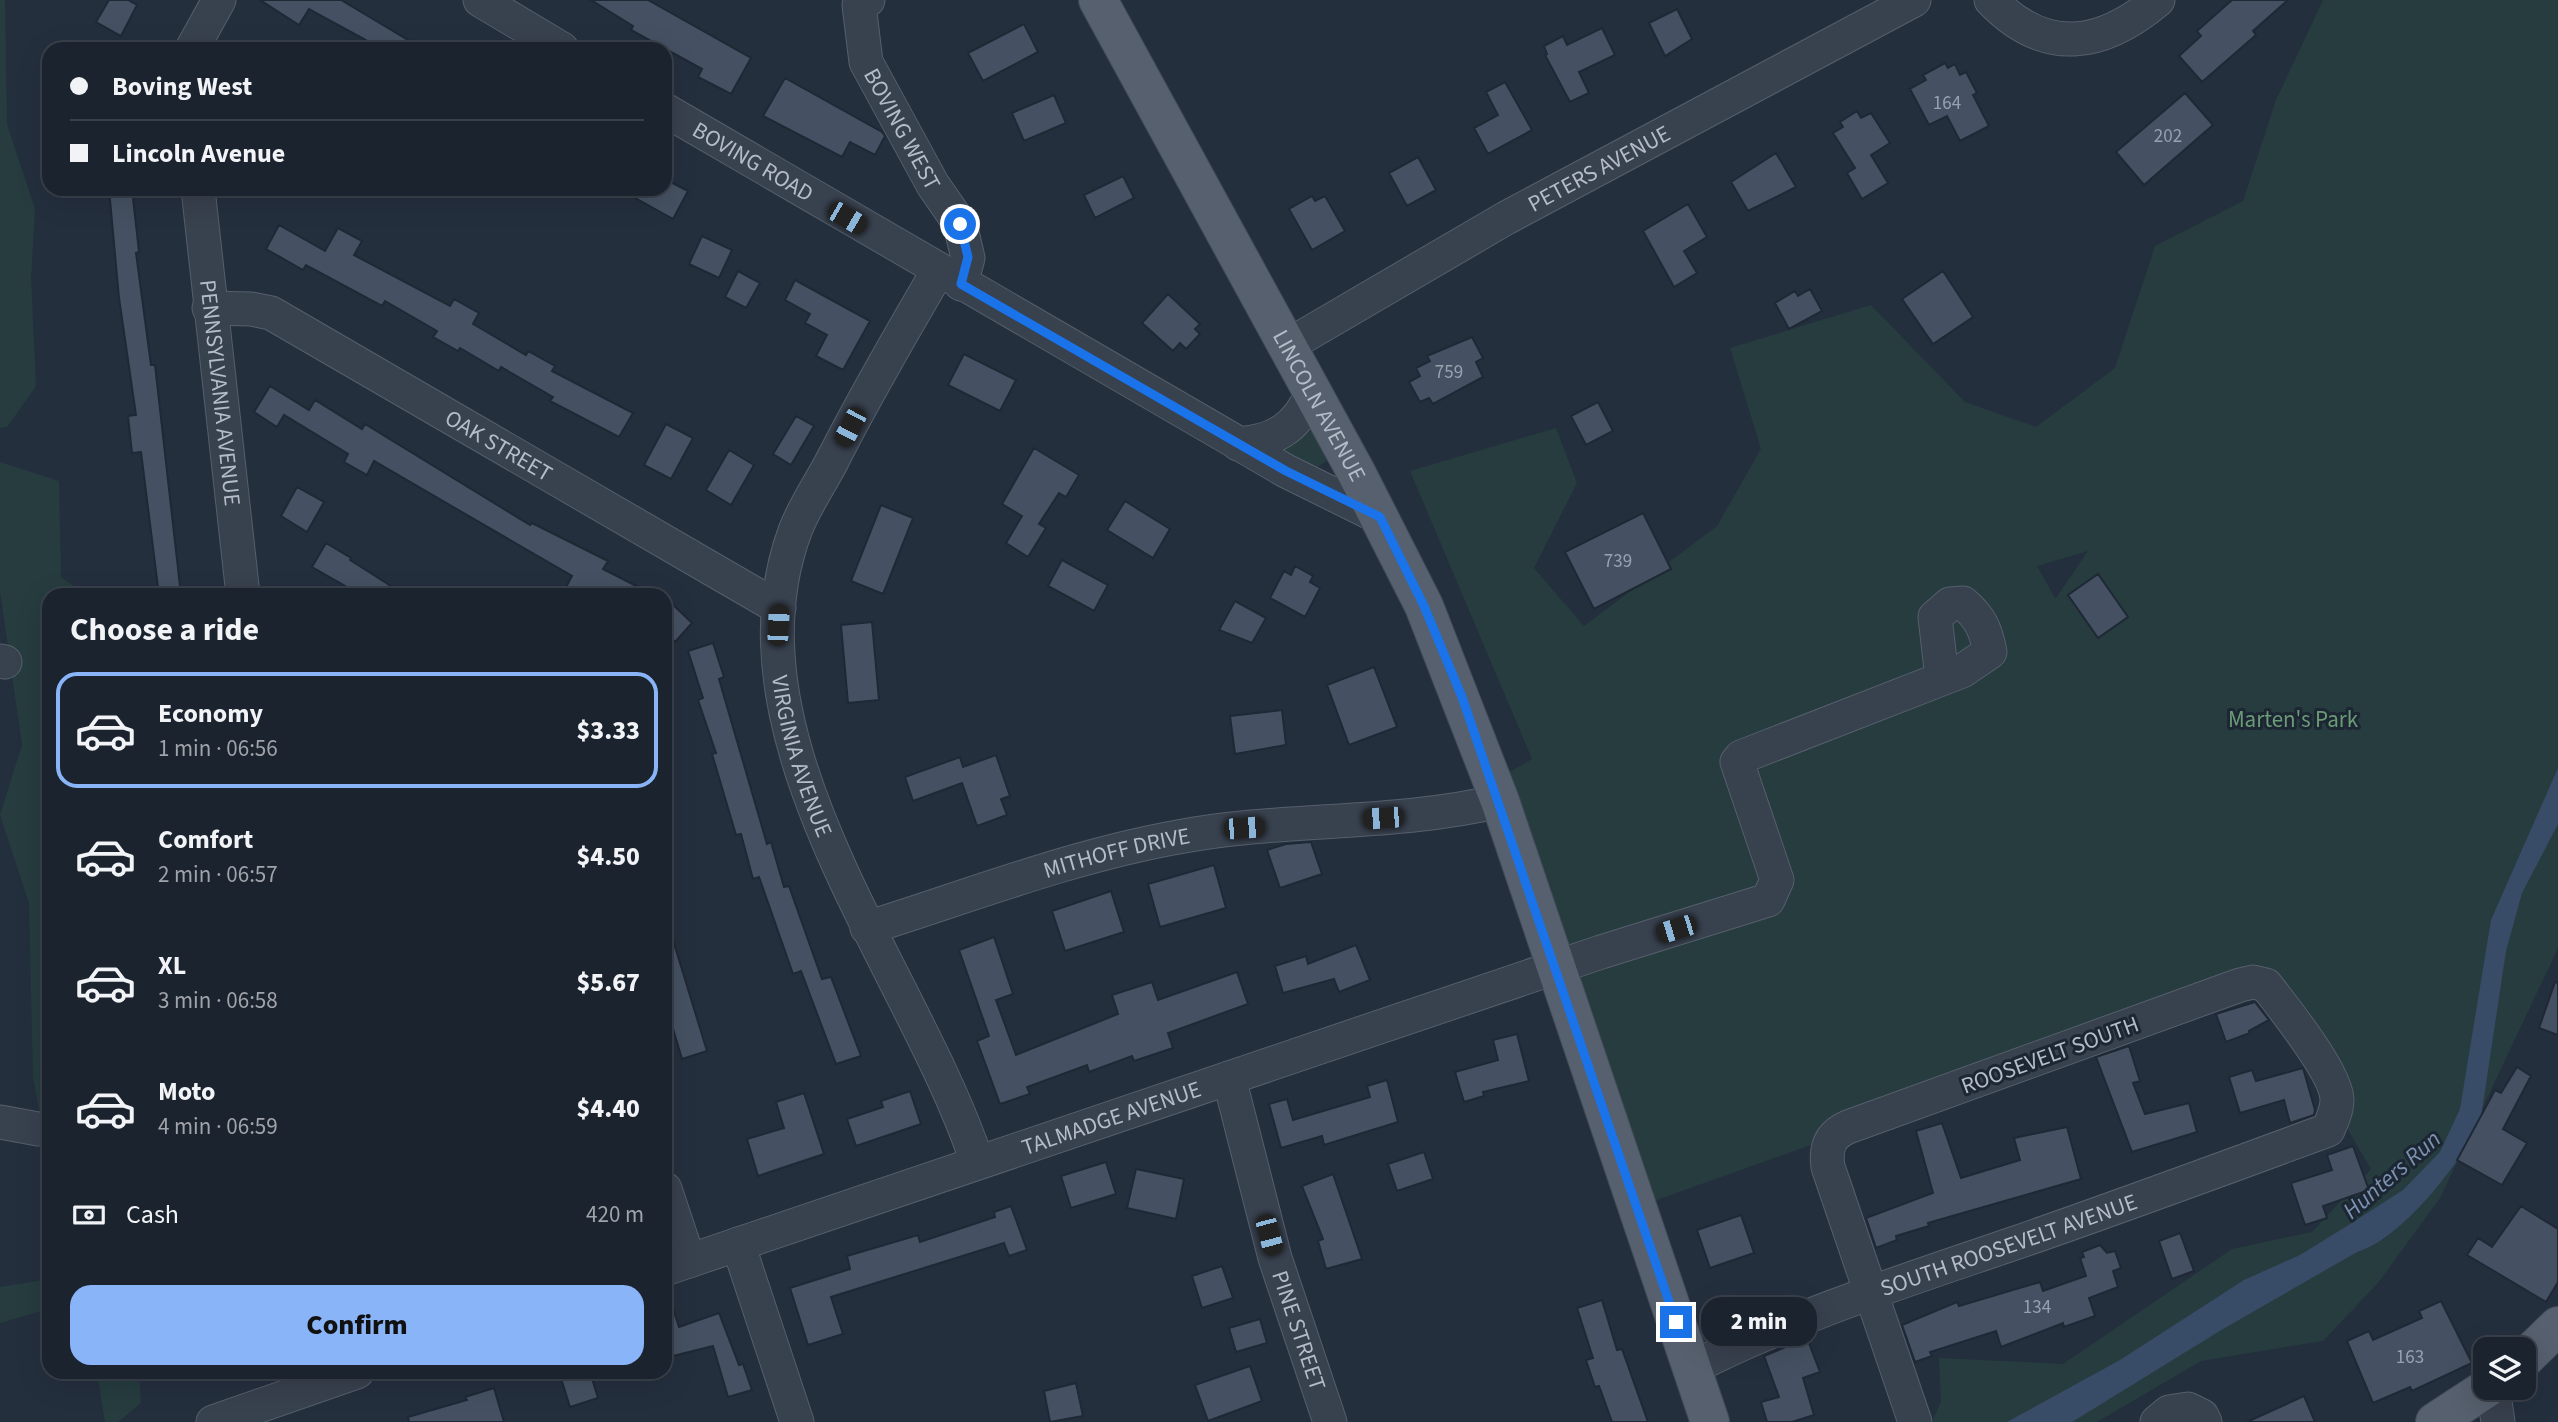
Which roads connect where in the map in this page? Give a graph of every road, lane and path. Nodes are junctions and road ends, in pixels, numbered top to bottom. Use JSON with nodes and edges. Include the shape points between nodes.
{"nodes":[{"id":1,"x":219,"y":0,"type":"edge"},
{"id":2,"x":1098,"y":0,"type":"edge"},
{"id":3,"x":1914,"y":0,"type":"edge"},
{"id":4,"x":1991,"y":0,"type":"edge"},
{"id":5,"x":2158,"y":0,"type":"edge"},
{"id":6,"x":864,"y":2,"type":"edge"},
{"id":7,"x":491,"y":3,"type":"edge"},
{"id":8,"x":196,"y":42,"type":"edge"},
{"id":9,"x":551,"y":42,"type":"edge"},
{"id":10,"x":672,"y":114,"type":"edge"},
{"id":11,"x":199,"y":196,"type":"edge"},
{"id":12,"x":949,"y":278,"type":"junction"},
{"id":13,"x":209,"y":308,"type":"junction"},
{"id":14,"x":1287,"y":346,"type":"junction"},
{"id":15,"x":1312,"y":393,"type":"junction"},
{"id":16,"x":1238,"y":444,"type":"junction"},
{"id":17,"x":1380,"y":517,"type":"junction"},
{"id":18,"x":242,"y":588,"type":"edge"},
{"id":19,"x":779,"y":608,"type":"junction"},
{"id":20,"x":1942,"y":677,"type":"dead end"},
{"id":21,"x":1500,"y":801,"type":"junction"},
{"id":22,"x":867,"y":928,"type":"junction"},
{"id":23,"x":1556,"y":967,"type":"junction"},
{"id":24,"x":1228,"y":1078,"type":"junction"},
{"id":25,"x":0,"y":1122,"type":"edge"},
{"id":26,"x":38,"y":1129,"type":"dead end"},
{"id":27,"x":2328,"y":1130,"type":"joint"},
{"id":28,"x":977,"y":1161,"type":"junction"},
{"id":29,"x":672,"y":1233,"type":"edge"},
{"id":30,"x":738,"y":1244,"type":"junction"},
{"id":31,"x":677,"y":1265,"type":"edge"},
{"id":32,"x":1871,"y":1293,"type":"junction"},
{"id":33,"x":2558,"y":1326,"type":"edge"},
{"id":34,"x":2536,"y":1347,"type":"edge"},
{"id":35,"x":1692,"y":1368,"type":"junction"},
{"id":36,"x":336,"y":1379,"type":"edge"},
{"id":37,"x":2473,"y":1397,"type":"edge"},
{"id":38,"x":2495,"y":1400,"type":"edge"},
{"id":39,"x":1320,"y":1419,"type":"edge"},
{"id":40,"x":213,"y":1422,"type":"edge"},
{"id":41,"x":797,"y":1422,"type":"edge"},
{"id":42,"x":1710,"y":1422,"type":"edge"},
{"id":43,"x":1915,"y":1422,"type":"edge"},
{"id":44,"x":2157,"y":1422,"type":"edge"},
{"id":45,"x":2205,"y":1422,"type":"edge"},
{"id":46,"x":2435,"y":1422,"type":"edge"},
{"id":47,"x":2498,"y":1422,"type":"edge"}],
"edges":[{"from":1,"to":8,"type":"street"},
{"from":2,"to":14,"type":"main road","name":"LINCOLN AVENUE"},
{"from":3,"to":14,"type":"street","name":"PETERS AVENUE","via":[[1506,218]]},
{"from":4,"to":5,"type":"street","via":[[2024,28],[2080,41],[2115,30]]},
{"from":6,"to":12,"type":"street","name":"BOVING WEST","via":[[866,62],[933,185],[960,224],[968,257]]},
{"from":7,"to":9,"type":"street"},
{"from":10,"to":12,"type":"street","name":"BOVING ROAD"},
{"from":11,"to":13,"type":"street","name":"PENNSYLVANIA AVENUE"},
{"from":12,"to":16,"type":"street","name":"BOVING ROAD"},
{"from":12,"to":19,"type":"street","name":"VIRGINIA AVENUE","via":[[873,384],[796,529]]},
{"from":13,"to":18,"type":"street","name":"PENNSYLVANIA AVENUE"},
{"from":13,"to":19,"type":"street","name":"OAK STREET","via":[[271,313]]},
{"from":14,"to":15,"type":"main road","name":"LINCOLN AVENUE"},
{"from":15,"to":16,"type":"street","via":[[1303,412],[1281,434],[1263,442]]},
{"from":15,"to":17,"type":"main road","name":"LINCOLN AVENUE"},
{"from":16,"to":17,"type":"street","name":"BOVING ROAD"},
{"from":17,"to":21,"type":"main road","name":"LINCOLN AVENUE","via":[[1424,606]]},
{"from":19,"to":22,"type":"street","name":"VIRGINIA AVENUE","via":[[782,690],[797,751],[841,874]]},
{"from":20,"to":23,"type":"street","name":"TALMADGE AVENUE","via":[[1737,762],[1777,880],[1769,900]]},
{"from":21,"to":22,"type":"street","name":"MITHOFF DRIVE","via":[[1407,816],[1179,836],[1076,862]]},
{"from":21,"to":23,"type":"main road","name":"LINCOLN AVENUE"},
{"from":22,"to":28,"type":"street","name":"VIRGINIA AVENUE","via":[[941,1069]]},
{"from":23,"to":24,"type":"street","name":"TALMADGE AVENUE"},
{"from":23,"to":35,"type":"main road","name":"LINCOLN AVENUE"},
{"from":24,"to":28,"type":"street","name":"TALMADGE AVENUE"},
{"from":24,"to":39,"type":"street","name":"PINE STREET"},
{"from":25,"to":26,"type":"street"},
{"from":27,"to":32,"type":"street","name":"SOUTH ROOSEVELT AVENUE"},
{"from":27,"to":32,"type":"street","name":"ROOSEVELT SOUTH","via":[[2337,1101],[2320,1060],[2266,985],[2240,985],[1839,1131],[1826,1153],[1828,1167]]},
{"from":28,"to":30,"type":"street","name":"TALMADGE AVENUE"},
{"from":29,"to":31,"type":"street"},
{"from":30,"to":31,"type":"street","name":"TALMADGE AVENUE"},
{"from":30,"to":41,"type":"street"},
{"from":32,"to":35,"type":"street","name":"SOUTH ROOSEVELT AVENUE","via":[[1749,1340]]},
{"from":32,"to":43,"type":"street"},
{"from":33,"to":34,"type":"main road"},
{"from":35,"to":42,"type":"main road","name":"LINCOLN AVENUE"},
{"from":36,"to":40,"type":"street"},
{"from":37,"to":46,"type":"main road"},
{"from":38,"to":47,"type":"street"},
{"from":44,"to":45,"type":"street","via":[[2169,1412],[2188,1409]]}]}
